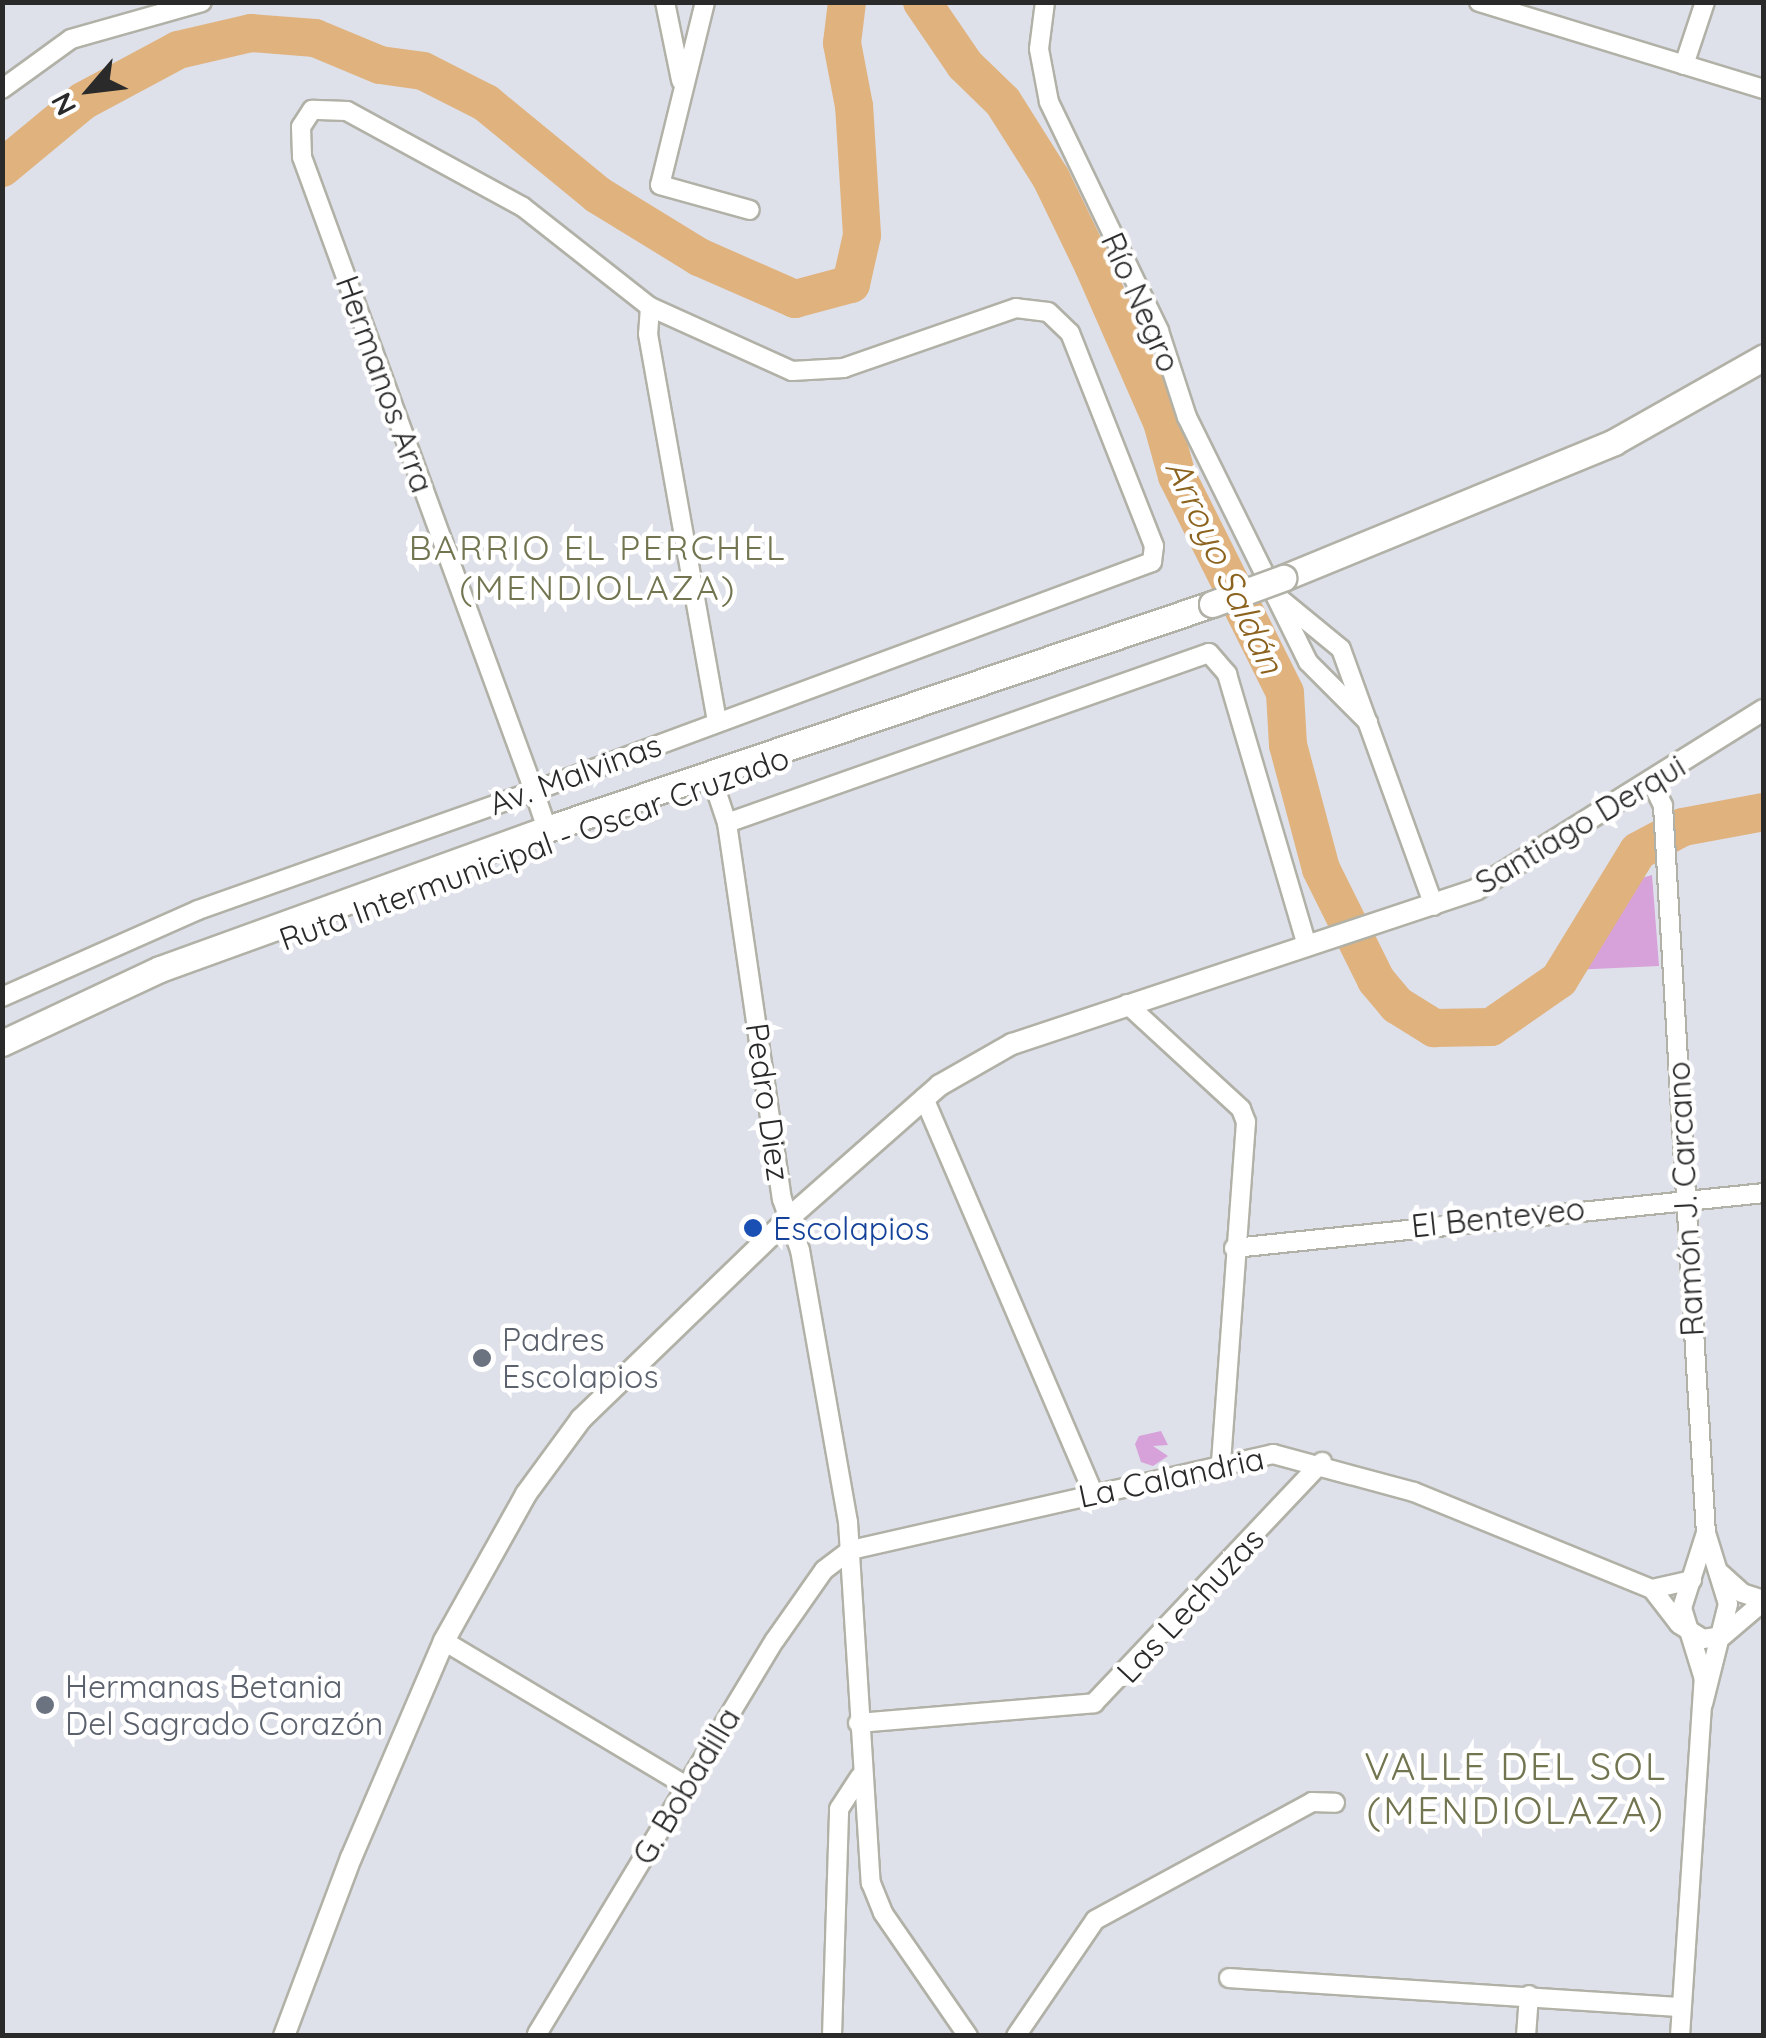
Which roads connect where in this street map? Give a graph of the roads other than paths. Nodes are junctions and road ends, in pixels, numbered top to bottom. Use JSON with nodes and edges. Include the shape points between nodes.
{"nodes":[{"id":1,"x":202,"y":2,"type":"edge"},
{"id":2,"x":665,"y":2,"type":"edge"},
{"id":3,"x":706,"y":2,"type":"edge"},
{"id":4,"x":1046,"y":2,"type":"edge"},
{"id":5,"x":1479,"y":2,"type":"edge"},
{"id":6,"x":1705,"y":2,"type":"edge"},
{"id":7,"x":1684,"y":64,"type":"junction"},
{"id":8,"x":683,"y":88,"type":"junction"},
{"id":9,"x":1764,"y":88,"type":"edge"},
{"id":10,"x":2,"y":89,"type":"edge"},
{"id":11,"x":750,"y":210,"type":"dead end"},
{"id":12,"x":650,"y":307,"type":"junction"},
{"id":13,"x":1764,"y":357,"type":"edge"},
{"id":14,"x":1279,"y":586,"type":"junction"},
{"id":15,"x":1764,"y":710,"type":"edge"},
{"id":16,"x":717,"y":722,"type":"junction"},
{"id":17,"x":1368,"y":722,"type":"junction"},
{"id":18,"x":712,"y":778,"type":"junction"},
{"id":19,"x":1652,"y":783,"type":"junction"},
{"id":20,"x":534,"y":791,"type":"junction"},
{"id":21,"x":727,"y":823,"type":"junction"},
{"id":22,"x":547,"y":829,"type":"junction"},
{"id":23,"x":1434,"y":906,"type":"junction"},
{"id":24,"x":1307,"y":946,"type":"junction"},
{"id":25,"x":2,"y":997,"type":"edge"},
{"id":26,"x":1126,"y":1004,"type":"junction"},
{"id":27,"x":2,"y":1042,"type":"edge"},
{"id":28,"x":2,"y":1058,"type":"edge"},
{"id":29,"x":924,"y":1098,"type":"junction"},
{"id":30,"x":1764,"y":1192,"type":"edge"},
{"id":31,"x":1685,"y":1198,"type":"junction"},
{"id":32,"x":789,"y":1218,"type":"junction"},
{"id":33,"x":1234,"y":1248,"type":"junction"},
{"id":34,"x":1322,"y":1462,"type":"junction"},
{"id":35,"x":1221,"y":1465,"type":"junction"},
{"id":36,"x":1093,"y":1492,"type":"junction"},
{"id":37,"x":1706,"y":1533,"type":"junction"},
{"id":38,"x":851,"y":1550,"type":"junction"},
{"id":39,"x":1716,"y":1570,"type":"junction"},
{"id":40,"x":1689,"y":1582,"type":"junction"},
{"id":41,"x":1652,"y":1589,"type":"junction"},
{"id":42,"x":1764,"y":1600,"type":"edge"},
{"id":43,"x":1690,"y":1633,"type":"junction"},
{"id":44,"x":1723,"y":1636,"type":"junction"},
{"id":45,"x":444,"y":1641,"type":"junction"},
{"id":46,"x":1703,"y":1704,"type":"junction"},
{"id":47,"x":858,"y":1722,"type":"junction"},
{"id":48,"x":860,"y":1778,"type":"junction"},
{"id":49,"x":686,"y":1785,"type":"junction"},
{"id":50,"x":1334,"y":1802,"type":"dead end"},
{"id":51,"x":1230,"y":1978,"type":"dead end"},
{"id":52,"x":1529,"y":1995,"type":"junction"},
{"id":53,"x":1681,"y":2006,"type":"junction"},
{"id":54,"x":537,"y":2034,"type":"edge"},
{"id":55,"x":284,"y":2036,"type":"edge"},
{"id":56,"x":832,"y":2036,"type":"edge"},
{"id":57,"x":968,"y":2036,"type":"edge"},
{"id":58,"x":1016,"y":2036,"type":"edge"},
{"id":59,"x":1526,"y":2036,"type":"edge"},
{"id":60,"x":1680,"y":2036,"type":"edge"}],
"edges":[{"from":1,"to":10,"type":"street","via":[[71,40]]},
{"from":2,"to":8,"type":"street"},
{"from":3,"to":8,"type":"street"},
{"from":4,"to":14,"type":"street","name":"Río Negro","via":[[1039,49],[1049,102],[1159,330],[1186,417]]},
{"from":5,"to":7,"type":"street"},
{"from":6,"to":7,"type":"street"},
{"from":7,"to":9,"type":"street"},
{"from":8,"to":11,"type":"street","via":[[660,185]]},
{"from":12,"to":16,"type":"street","via":[[648,334]]},
{"from":12,"to":16,"type":"street","name":"Av. Malvinas","via":[[767,363],[818,373],[1016,308],[1048,312],[1070,333],[1154,546],[1152,562]]},
{"from":12,"to":20,"type":"street","name":"Hermanos Arra","via":[[523,207],[347,111],[312,110],[301,127],[302,157]]},
{"from":13,"to":14,"type":"main road","name":"Ruta Intermunicipal - Oscar Cruzado","via":[[1600,449]]},
{"from":14,"to":17,"type":"street","name":"Río Negro","via":[[1317,674]]},
{"from":14,"to":17,"type":"street","name":"Río Negro","via":[[1336,640]]},
{"from":14,"to":18,"type":"main road","name":"Ruta Intermunicipal - Oscar Cruzado","bridge":true},
{"from":15,"to":19,"type":"street","name":"Santiago Derqui"},
{"from":16,"to":20,"type":"street","name":"Av. Malvinas"},
{"from":17,"to":23,"type":"street","name":"Río Negro"},
{"from":18,"to":21,"type":"street","name":"Pedro Diez"},
{"from":18,"to":22,"type":"main road","name":"Ruta Intermunicipal - Oscar Cruzado"},
{"from":18,"to":28,"type":"main road","name":"Ruta Intermunicipal - Oscar Cruzado","via":[[186,972]]},
{"from":19,"to":23,"type":"street","name":"Santiago Derqui","via":[[1500,877]]},
{"from":19,"to":31,"type":"street","name":"Ramón J. Carcano","via":[[1663,806]]},
{"from":20,"to":22,"type":"street","name":"Hermanos Arra"},
{"from":20,"to":25,"type":"street","name":"Av. Malvinas","via":[[144,930]]},
{"from":21,"to":24,"type":"street","via":[[1196,654],[1219,660]]},
{"from":21,"to":32,"type":"street","name":"Pedro Diez"},
{"from":22,"to":27,"type":"main road","name":"Ruta Intermunicipal - Oscar Cruzado","via":[[160,969]]},
{"from":23,"to":24,"type":"street","name":"Santiago Derqui"},
{"from":24,"to":26,"type":"street","name":"Santiago Derqui"},
{"from":26,"to":29,"type":"street","name":"Santiago Derqui","via":[[1012,1044]]},
{"from":26,"to":33,"type":"street","via":[[1241,1109],[1247,1136]]},
{"from":29,"to":32,"type":"street","name":"Santiago Derqui"},
{"from":29,"to":36,"type":"street"},
{"from":30,"to":31,"type":"street","name":"El Benteveo"},
{"from":31,"to":33,"type":"street","name":"El Benteveo"},
{"from":31,"to":37,"type":"street","name":"Ramón J. Carcano"},
{"from":32,"to":38,"type":"street","name":"Pedro Diez"},
{"from":32,"to":45,"type":"street","name":"Santiago Derqui","via":[[580,1419],[526,1494]]},
{"from":33,"to":35,"type":"street"},
{"from":34,"to":35,"type":"street","name":"La Calandria","via":[[1272,1454]]},
{"from":34,"to":41,"type":"street","name":"La Calandria"},
{"from":34,"to":47,"type":"street","name":"Las Lechuzas","via":[[1094,1703]]},
{"from":35,"to":36,"type":"street","name":"La Calandria"},
{"from":36,"to":38,"type":"street","name":"La Calandria"},
{"from":37,"to":39,"type":"street","name":"Ramón J. Carcano"},
{"from":37,"to":40,"type":"street","name":"Ramón J. Carcano"},
{"from":38,"to":47,"type":"street","name":"Pedro Diez"},
{"from":38,"to":49,"type":"street","name":"G. Bobadilla","via":[[824,1570]]},
{"from":39,"to":40,"type":"street"},
{"from":39,"to":42,"type":"street","via":[[1752,1599]]},
{"from":39,"to":44,"type":"street","name":"Ramón J. Carcano","via":[[1728,1604]]},
{"from":40,"to":41,"type":"street"},
{"from":40,"to":43,"type":"street","name":"Ramón J. Carcano","via":[[1682,1608]]},
{"from":41,"to":43,"type":"street","name":"La Calandria"},
{"from":42,"to":44,"type":"street"},
{"from":43,"to":44,"type":"street"},
{"from":43,"to":46,"type":"street","name":"Ramón J. Carcano","via":[[1702,1666]]},
{"from":44,"to":46,"type":"street","name":"Ramón J. Carcano"},
{"from":45,"to":49,"type":"street"},
{"from":45,"to":55,"type":"street","name":"Santiago Derqui"},
{"from":46,"to":53,"type":"street","name":"Ramón J. Carcano"},
{"from":47,"to":48,"type":"street","name":"Pedro Diez"},
{"from":48,"to":56,"type":"street","via":[[839,1809]]},
{"from":48,"to":57,"type":"street","name":"Pedro Diez","via":[[876,1899]]},
{"from":49,"to":54,"type":"street","name":"G. Bobadilla"},
{"from":50,"to":58,"type":"street","via":[[1312,1802],[1095,1920]]},
{"from":51,"to":52,"type":"street"},
{"from":52,"to":53,"type":"street"},
{"from":52,"to":59,"type":"street"},
{"from":53,"to":60,"type":"street","name":"Ramón J. Carcano"}]}
